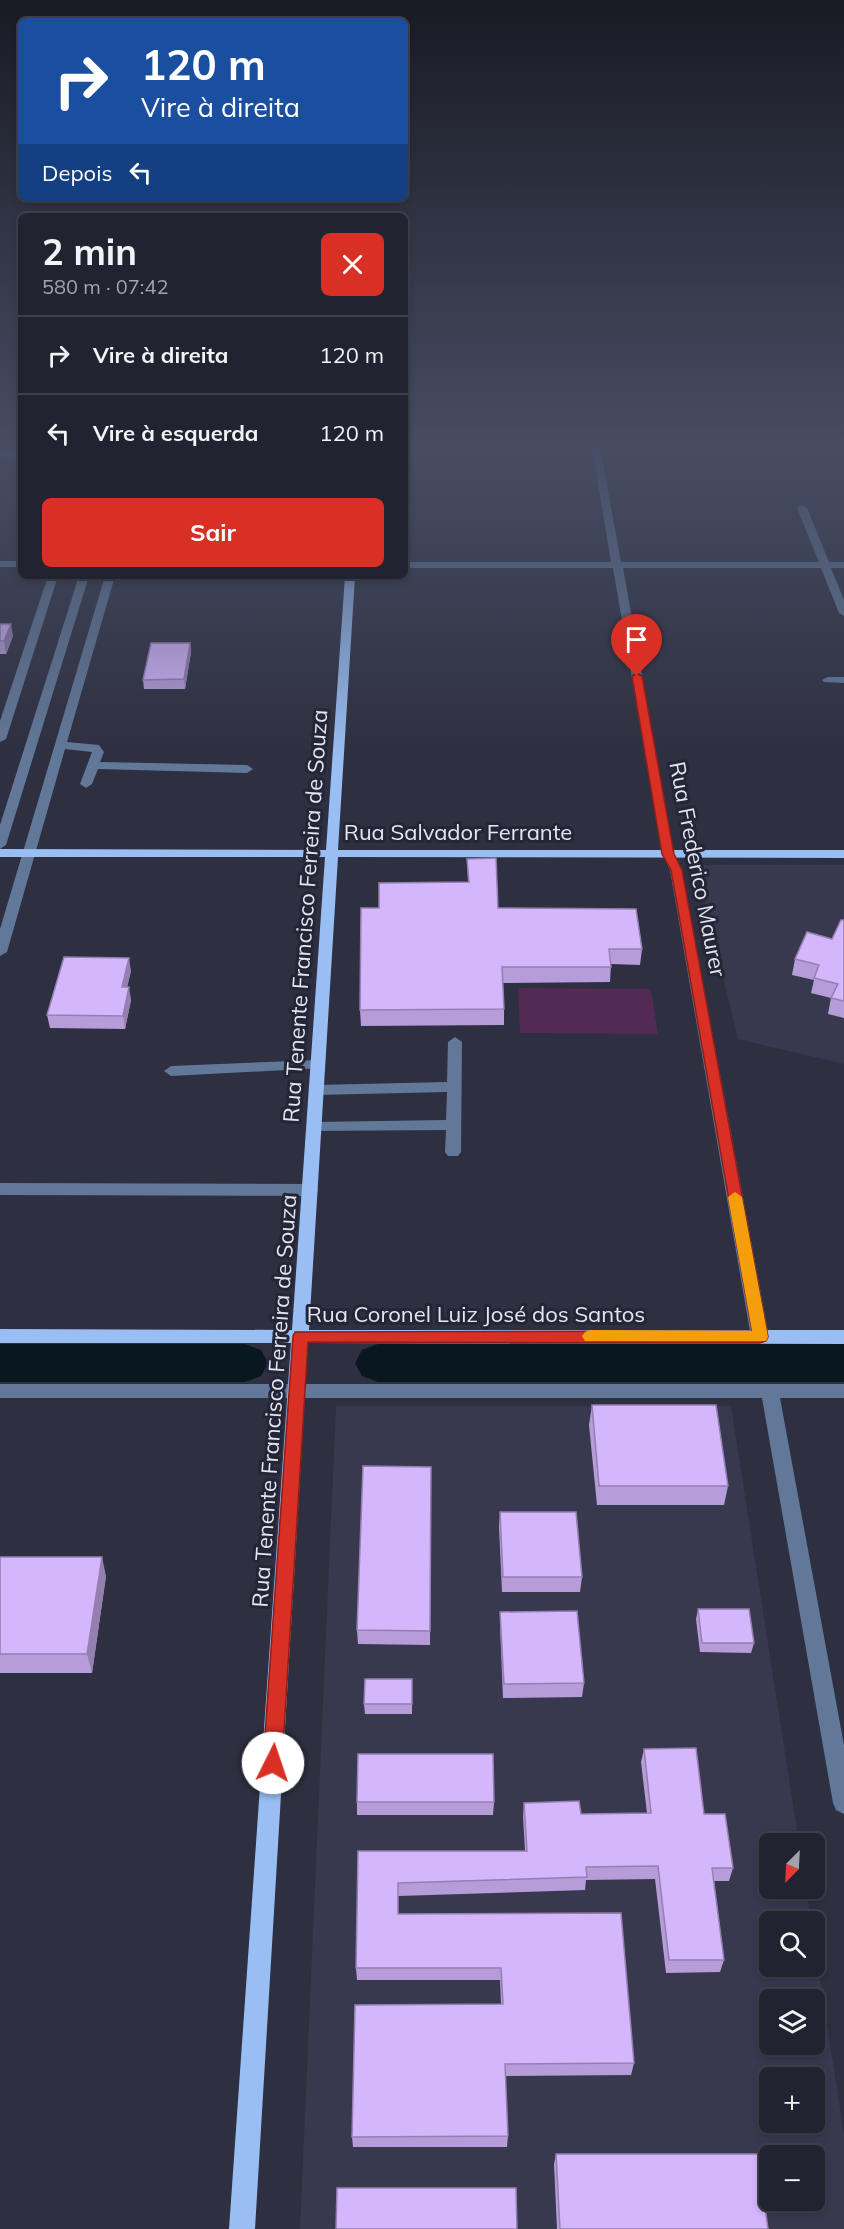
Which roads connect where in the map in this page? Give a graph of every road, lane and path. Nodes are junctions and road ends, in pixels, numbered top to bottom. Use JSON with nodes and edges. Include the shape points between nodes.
{"nodes":[{"id":1,"x":614,"y":550,"type":"edge"},
{"id":2,"x":819,"y":550,"type":"edge"},
{"id":3,"x":0,"y":564,"type":"edge"},
{"id":4,"x":18,"y":564,"type":"edge"},
{"id":5,"x":408,"y":564,"type":"edge"},
{"id":6,"x":617,"y":565,"type":"junction"},
{"id":7,"x":825,"y":565,"type":"junction"},
{"id":8,"x":844,"y":565,"type":"edge"},
{"id":9,"x":52,"y":579,"type":"edge"},
{"id":10,"x":83,"y":579,"type":"edge"},
{"id":11,"x":109,"y":579,"type":"edge"},
{"id":12,"x":350,"y":579,"type":"edge"},
{"id":13,"x":844,"y":613,"type":"edge"},
{"id":14,"x":828,"y":680,"type":"dead end"},
{"id":15,"x":844,"y":680,"type":"edge"},
{"id":16,"x":6,"y":705,"type":"edge"},
{"id":17,"x":0,"y":739,"type":"edge"},
{"id":18,"x":61,"y":745,"type":"junction"},
{"id":19,"x":93,"y":765,"type":"junction"},
{"id":20,"x":248,"y":769,"type":"dead end"},
{"id":21,"x":86,"y":784,"type":"dead end"},
{"id":22,"x":0,"y":846,"type":"edge"},
{"id":23,"x":0,"y":853,"type":"edge"},
{"id":24,"x":30,"y":853,"type":"junction"},
{"id":25,"x":332,"y":853,"type":"junction"},
{"id":26,"x":668,"y":854,"type":"junction"},
{"id":27,"x":844,"y":854,"type":"edge"},
{"id":28,"x":0,"y":952,"type":"edge"},
{"id":29,"x":455,"y":1042,"type":"dead end"},
{"id":30,"x":318,"y":1065,"type":"junction"},
{"id":31,"x":171,"y":1071,"type":"dead end"},
{"id":32,"x":454,"y":1087,"type":"junction"},
{"id":33,"x":316,"y":1090,"type":"junction"},
{"id":34,"x":454,"y":1125,"type":"junction"},
{"id":35,"x":314,"y":1127,"type":"junction"},
{"id":36,"x":453,"y":1152,"type":"dead end"},
{"id":37,"x":0,"y":1189,"type":"edge"},
{"id":38,"x":310,"y":1190,"type":"junction"},
{"id":39,"x":0,"y":1336,"type":"edge"},
{"id":40,"x":301,"y":1336,"type":"junction"},
{"id":41,"x":760,"y":1337,"type":"junction"},
{"id":42,"x":844,"y":1337,"type":"edge"},
{"id":43,"x":0,"y":1391,"type":"edge"},
{"id":44,"x":297,"y":1391,"type":"junction"},
{"id":45,"x":770,"y":1391,"type":"junction"},
{"id":46,"x":844,"y":1391,"type":"edge"},
{"id":47,"x":844,"y":1803,"type":"edge"},
{"id":48,"x":242,"y":2229,"type":"edge"}],
"edges":[{"from":1,"to":6,"type":"street","name":"Rua Frederico Maurer"},
{"from":2,"to":7,"type":"street"},
{"from":3,"to":4,"type":"street"},
{"from":5,"to":6,"type":"street"},
{"from":6,"to":7,"type":"street"},
{"from":6,"to":26,"type":"street","name":"Rua Frederico Maurer"},
{"from":7,"to":8,"type":"street"},
{"from":7,"to":13,"type":"street"},
{"from":9,"to":16,"type":"street"},
{"from":10,"to":22,"type":"street"},
{"from":11,"to":18,"type":"street"},
{"from":12,"to":25,"type":"main road","name":"Rua Tenente Francisco Ferreira de Souza"},
{"from":14,"to":15,"type":"street"},
{"from":16,"to":17,"type":"street"},
{"from":18,"to":19,"type":"street","via":[[95,747],[98,752]]},
{"from":18,"to":24,"type":"street"},
{"from":19,"to":20,"type":"street"},
{"from":19,"to":21,"type":"street"},
{"from":23,"to":24,"type":"main road","name":"Rua Salvador Ferrante"},
{"from":24,"to":25,"type":"main road","name":"Rua Salvador Ferrante"},
{"from":24,"to":28,"type":"street"},
{"from":25,"to":26,"type":"main road","name":"Rua Salvador Ferrante"},
{"from":25,"to":30,"type":"main road","name":"Rua Tenente Francisco Ferreira de Souza"},
{"from":26,"to":27,"type":"main road","name":"Rua Salvador Ferrante"},
{"from":26,"to":41,"type":"street","name":"Rua Frederico Maurer","via":[[676,870]]},
{"from":29,"to":32,"type":"street"},
{"from":30,"to":31,"type":"street"},
{"from":30,"to":33,"type":"main road","name":"Rua Tenente Francisco Ferreira de Souza"},
{"from":32,"to":33,"type":"street"},
{"from":32,"to":34,"type":"street"},
{"from":33,"to":35,"type":"main road","name":"Rua Tenente Francisco Ferreira de Souza"},
{"from":34,"to":35,"type":"street"},
{"from":34,"to":36,"type":"street"},
{"from":35,"to":38,"type":"main road","name":"Rua Tenente Francisco Ferreira de Souza"},
{"from":37,"to":38,"type":"street"},
{"from":38,"to":40,"type":"main road","name":"Rua Tenente Francisco Ferreira de Souza"},
{"from":39,"to":40,"type":"main road","name":"Rua Coronel Luiz José dos Santos"},
{"from":40,"to":41,"type":"main road","name":"Rua Coronel Luiz José dos Santos"},
{"from":40,"to":44,"type":"main road","name":"Rua Tenente Francisco Ferreira de Souza"},
{"from":41,"to":42,"type":"main road","name":"Rua Coronel Luiz José dos Santos"},
{"from":43,"to":44,"type":"street"},
{"from":44,"to":45,"type":"street"},
{"from":44,"to":48,"type":"main road","name":"Rua Tenente Francisco Ferreira de Souza"},
{"from":45,"to":46,"type":"street"},
{"from":45,"to":47,"type":"street"}]}
